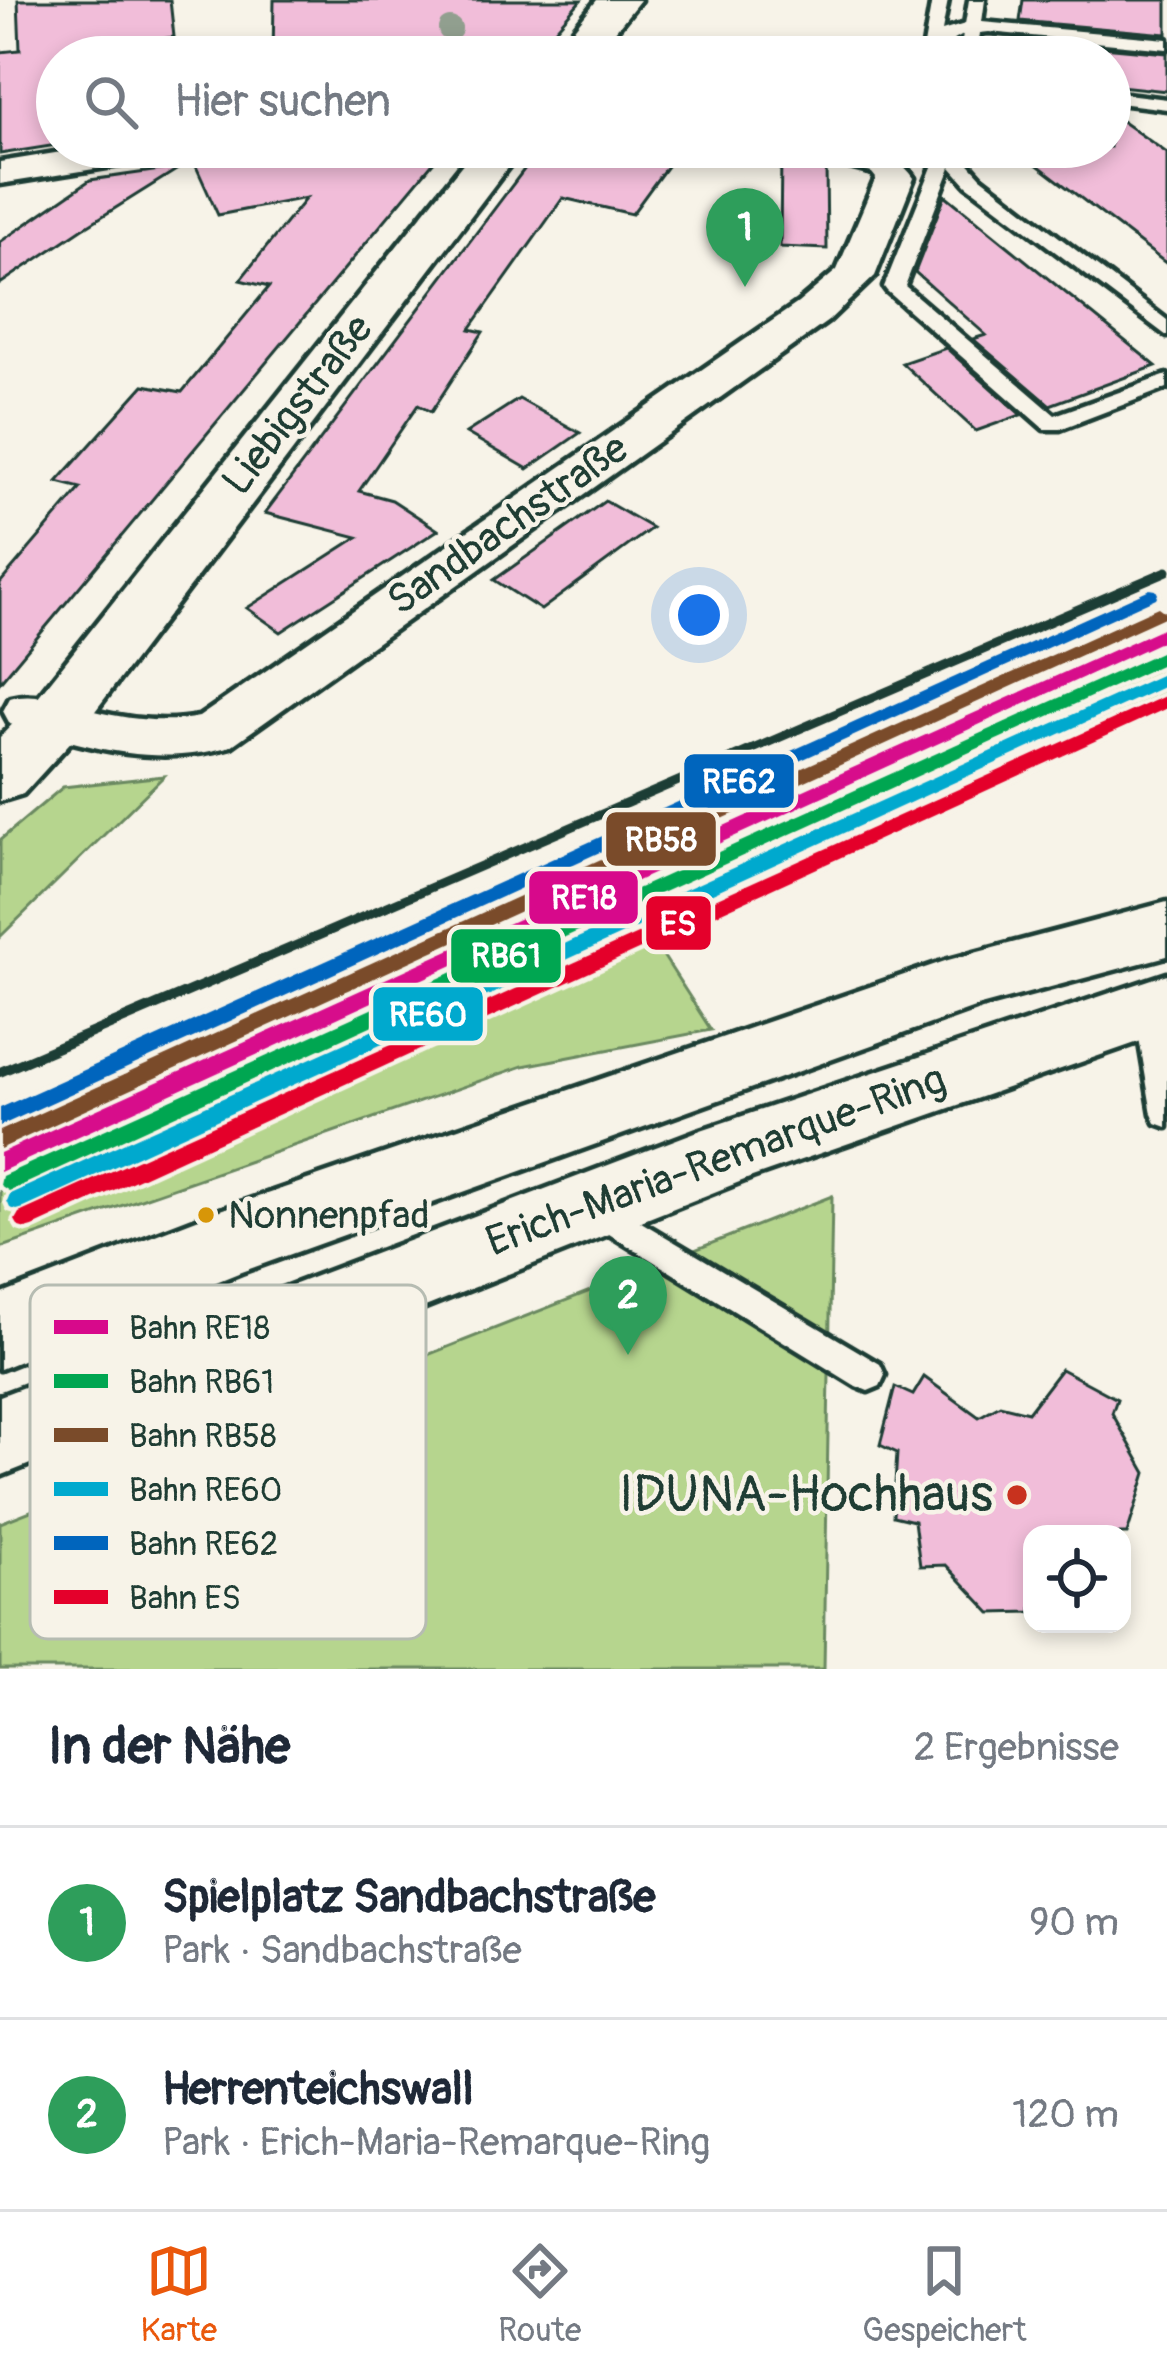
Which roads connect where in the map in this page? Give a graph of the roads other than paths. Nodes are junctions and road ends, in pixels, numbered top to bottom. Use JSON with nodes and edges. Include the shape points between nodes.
{"nodes":[{"id":1,"x":620,"y":0,"type":"edge"},
{"id":2,"x":940,"y":0,"type":"edge"},
{"id":3,"x":976,"y":0,"type":"edge"},
{"id":4,"x":972,"y":27,"type":"junction"},
{"id":5,"x":590,"y":36,"type":"edge"},
{"id":6,"x":933,"y":36,"type":"edge"},
{"id":7,"x":944,"y":36,"type":"edge"},
{"id":8,"x":971,"y":36,"type":"edge"},
{"id":9,"x":1075,"y":36,"type":"edge"},
{"id":10,"x":1131,"y":41,"type":"edge"},
{"id":11,"x":1167,"y":44,"type":"edge"},
{"id":12,"x":1131,"y":100,"type":"edge"},
{"id":13,"x":1167,"y":104,"type":"edge"},
{"id":14,"x":484,"y":168,"type":"edge"},
{"id":15,"x":888,"y":168,"type":"edge"},
{"id":16,"x":934,"y":168,"type":"edge"},
{"id":17,"x":960,"y":168,"type":"edge"},
{"id":18,"x":13,"y":171,"type":"edge"},
{"id":19,"x":0,"y":212,"type":"edge"},
{"id":20,"x":1167,"y":330,"type":"edge"},
{"id":21,"x":1167,"y":381,"type":"edge"},
{"id":22,"x":28,"y":719,"type":"edge"},
{"id":23,"x":0,"y":777,"type":"edge"},
{"id":24,"x":1167,"y":929,"type":"edge"},
{"id":25,"x":1158,"y":1005,"type":"edge"},
{"id":26,"x":1167,"y":1112,"type":"edge"},
{"id":27,"x":590,"y":1206,"type":"junction"},
{"id":28,"x":119,"y":1285,"type":"edge"},
{"id":29,"x":387,"y":1285,"type":"edge"},
{"id":30,"x":30,"y":1320,"type":"edge"},
{"id":31,"x":0,"y":1332,"type":"edge"},
{"id":32,"x":868,"y":1375,"type":"dead end"},
{"id":33,"x":30,"y":1424,"type":"edge"},
{"id":34,"x":0,"y":1436,"type":"edge"}],
"edges":[{"from":1,"to":5,"type":"main road"},
{"from":2,"to":6,"type":"lane"},
{"from":3,"to":4,"type":"lane"},
{"from":4,"to":7,"type":"lane"},
{"from":4,"to":8,"type":"lane"},
{"from":4,"to":9,"type":"lane"},
{"from":10,"to":11,"type":"lane"},
{"from":12,"to":13,"type":"lane"},
{"from":14,"to":22,"type":"main road","name":"Liebigstraße","via":[[97,663]]},
{"from":15,"to":22,"type":"street","name":"Sandbachstraße","via":[[896,178],[855,276],[813,312],[212,733],[175,742],[132,739]]},
{"from":16,"to":21,"type":"lane","via":[[894,287],[1052,424]]},
{"from":17,"to":20,"type":"lane"},
{"from":18,"to":19,"type":"street","via":[[25,187]]},
{"from":22,"to":23,"type":"main road","name":"Liebigstraße"},
{"from":24,"to":28,"type":"main road","name":"Erich-Maria-Remarque-Ring","via":[[973,980]]},
{"from":25,"to":26,"type":"lane"},
{"from":25,"to":27,"type":"main road","name":"Erich-Maria-Remarque-Ring"},
{"from":27,"to":29,"type":"main road","name":"Erich-Maria-Remarque-Ring"},
{"from":27,"to":32,"type":"lane"},
{"from":30,"to":31,"type":"main road","name":"Erich-Maria-Remarque-Ring"},
{"from":33,"to":34,"type":"main road","name":"Erich-Maria-Remarque-Ring"}]}
